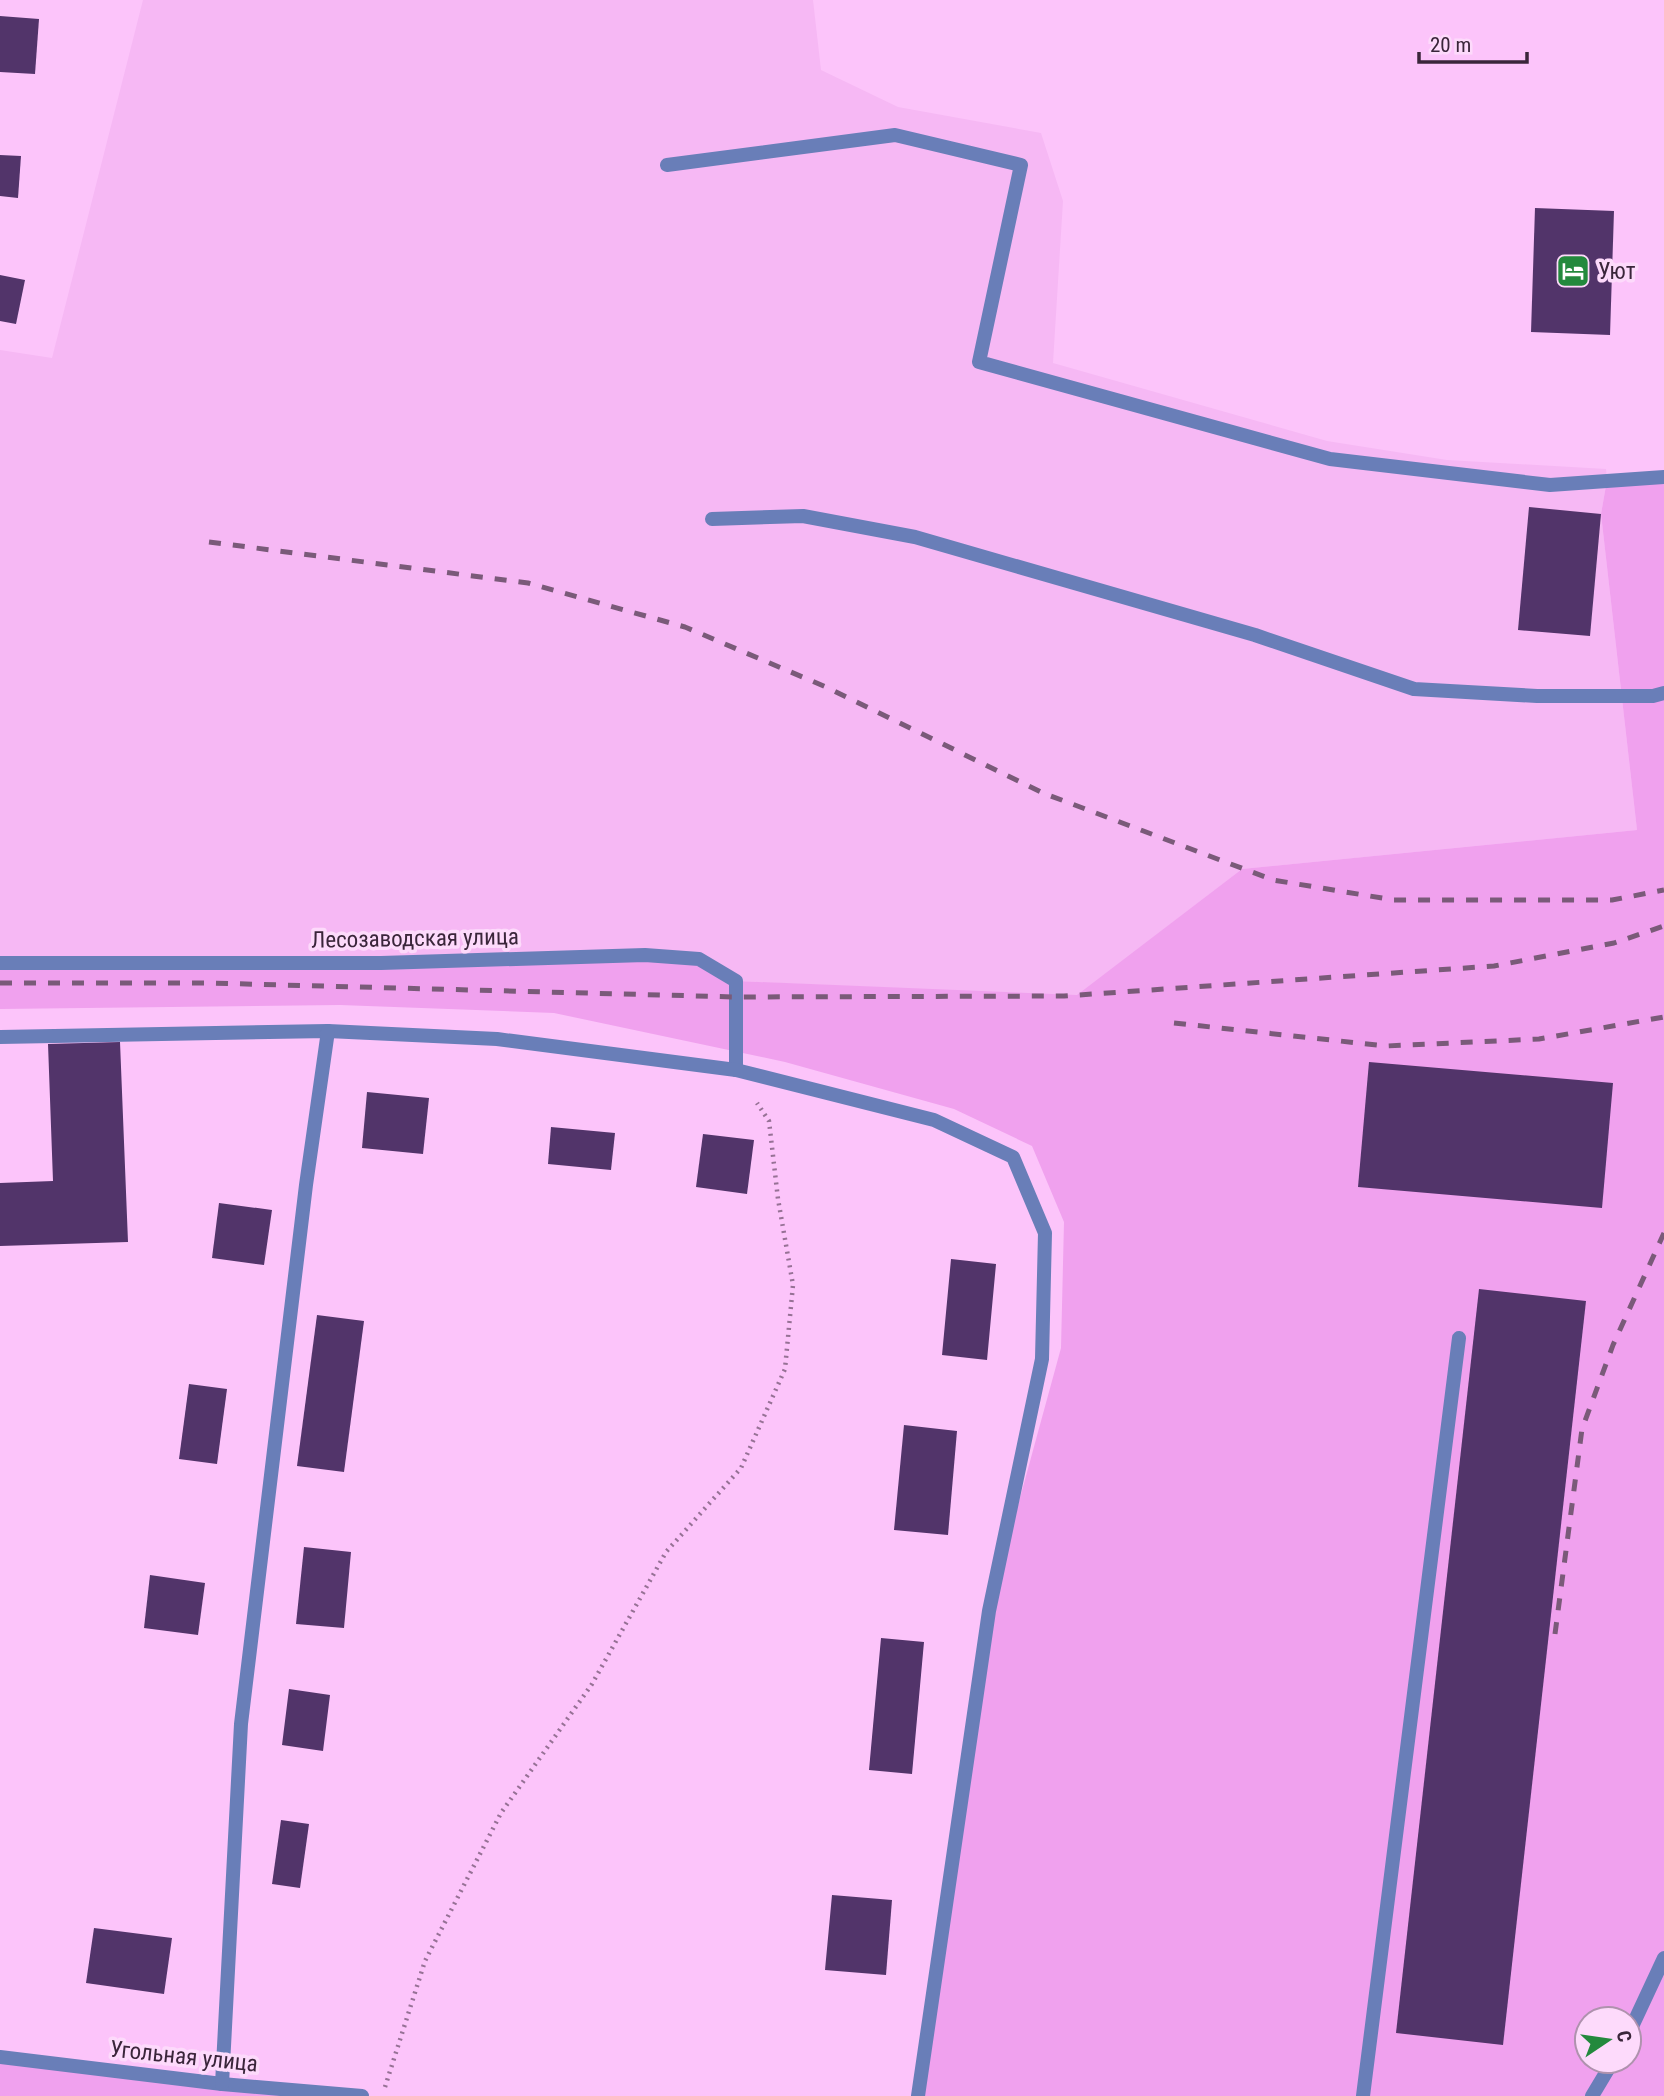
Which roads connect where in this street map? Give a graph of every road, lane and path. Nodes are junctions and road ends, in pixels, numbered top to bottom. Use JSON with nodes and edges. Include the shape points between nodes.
{"nodes":[{"id":1,"x":667,"y":165,"type":"dead end"},
{"id":2,"x":1664,"y":477,"type":"edge"},
{"id":3,"x":712,"y":519,"type":"dead end"},
{"id":4,"x":1664,"y":693,"type":"edge"},
{"id":5,"x":0,"y":963,"type":"edge"},
{"id":6,"x":328,"y":1031,"type":"junction"},
{"id":7,"x":0,"y":1037,"type":"edge"},
{"id":8,"x":736,"y":1070,"type":"junction"},
{"id":9,"x":1459,"y":1338,"type":"dead end"},
{"id":10,"x":1664,"y":1958,"type":"edge"},
{"id":11,"x":1642,"y":2005,"type":"edge"},
{"id":12,"x":0,"y":2057,"type":"edge"},
{"id":13,"x":1605,"y":2075,"type":"edge"},
{"id":14,"x":222,"y":2084,"type":"junction"},
{"id":15,"x":362,"y":2096,"type":"edge"},
{"id":16,"x":383,"y":2096,"type":"edge"},
{"id":17,"x":918,"y":2096,"type":"edge"},
{"id":18,"x":1363,"y":2096,"type":"edge"},
{"id":19,"x":1592,"y":2096,"type":"edge"}],
"edges":[{"from":1,"to":2,"type":"street","via":[[895,135],[1021,165],[979,362],[1329,459],[1550,485]]},
{"from":3,"to":4,"type":"street","via":[[803,516],[915,537],[1255,635],[1414,688],[1536,696]]},
{"from":5,"to":8,"type":"street","name":"Лесозаводская улица","via":[[381,963],[645,955],[699,959],[736,981]]},
{"from":6,"to":7,"type":"street"},
{"from":6,"to":8,"type":"street","via":[[498,1040]]},
{"from":6,"to":14,"type":"street","via":[[241,1724]]},
{"from":8,"to":16,"type":"path","via":[[769,1121],[793,1285],[785,1368],[741,1468],[666,1552],[593,1684],[501,1813],[425,1961]]},
{"from":8,"to":17,"type":"street","via":[[934,1120],[1013,1157],[1045,1233],[1042,1359],[989,1611]]},
{"from":9,"to":18,"type":"street"},
{"from":10,"to":11,"type":"street"},
{"from":12,"to":14,"type":"street","name":"Угольная улица"},
{"from":13,"to":19,"type":"street"},
{"from":14,"to":15,"type":"street","name":"Угольная улица"}]}
